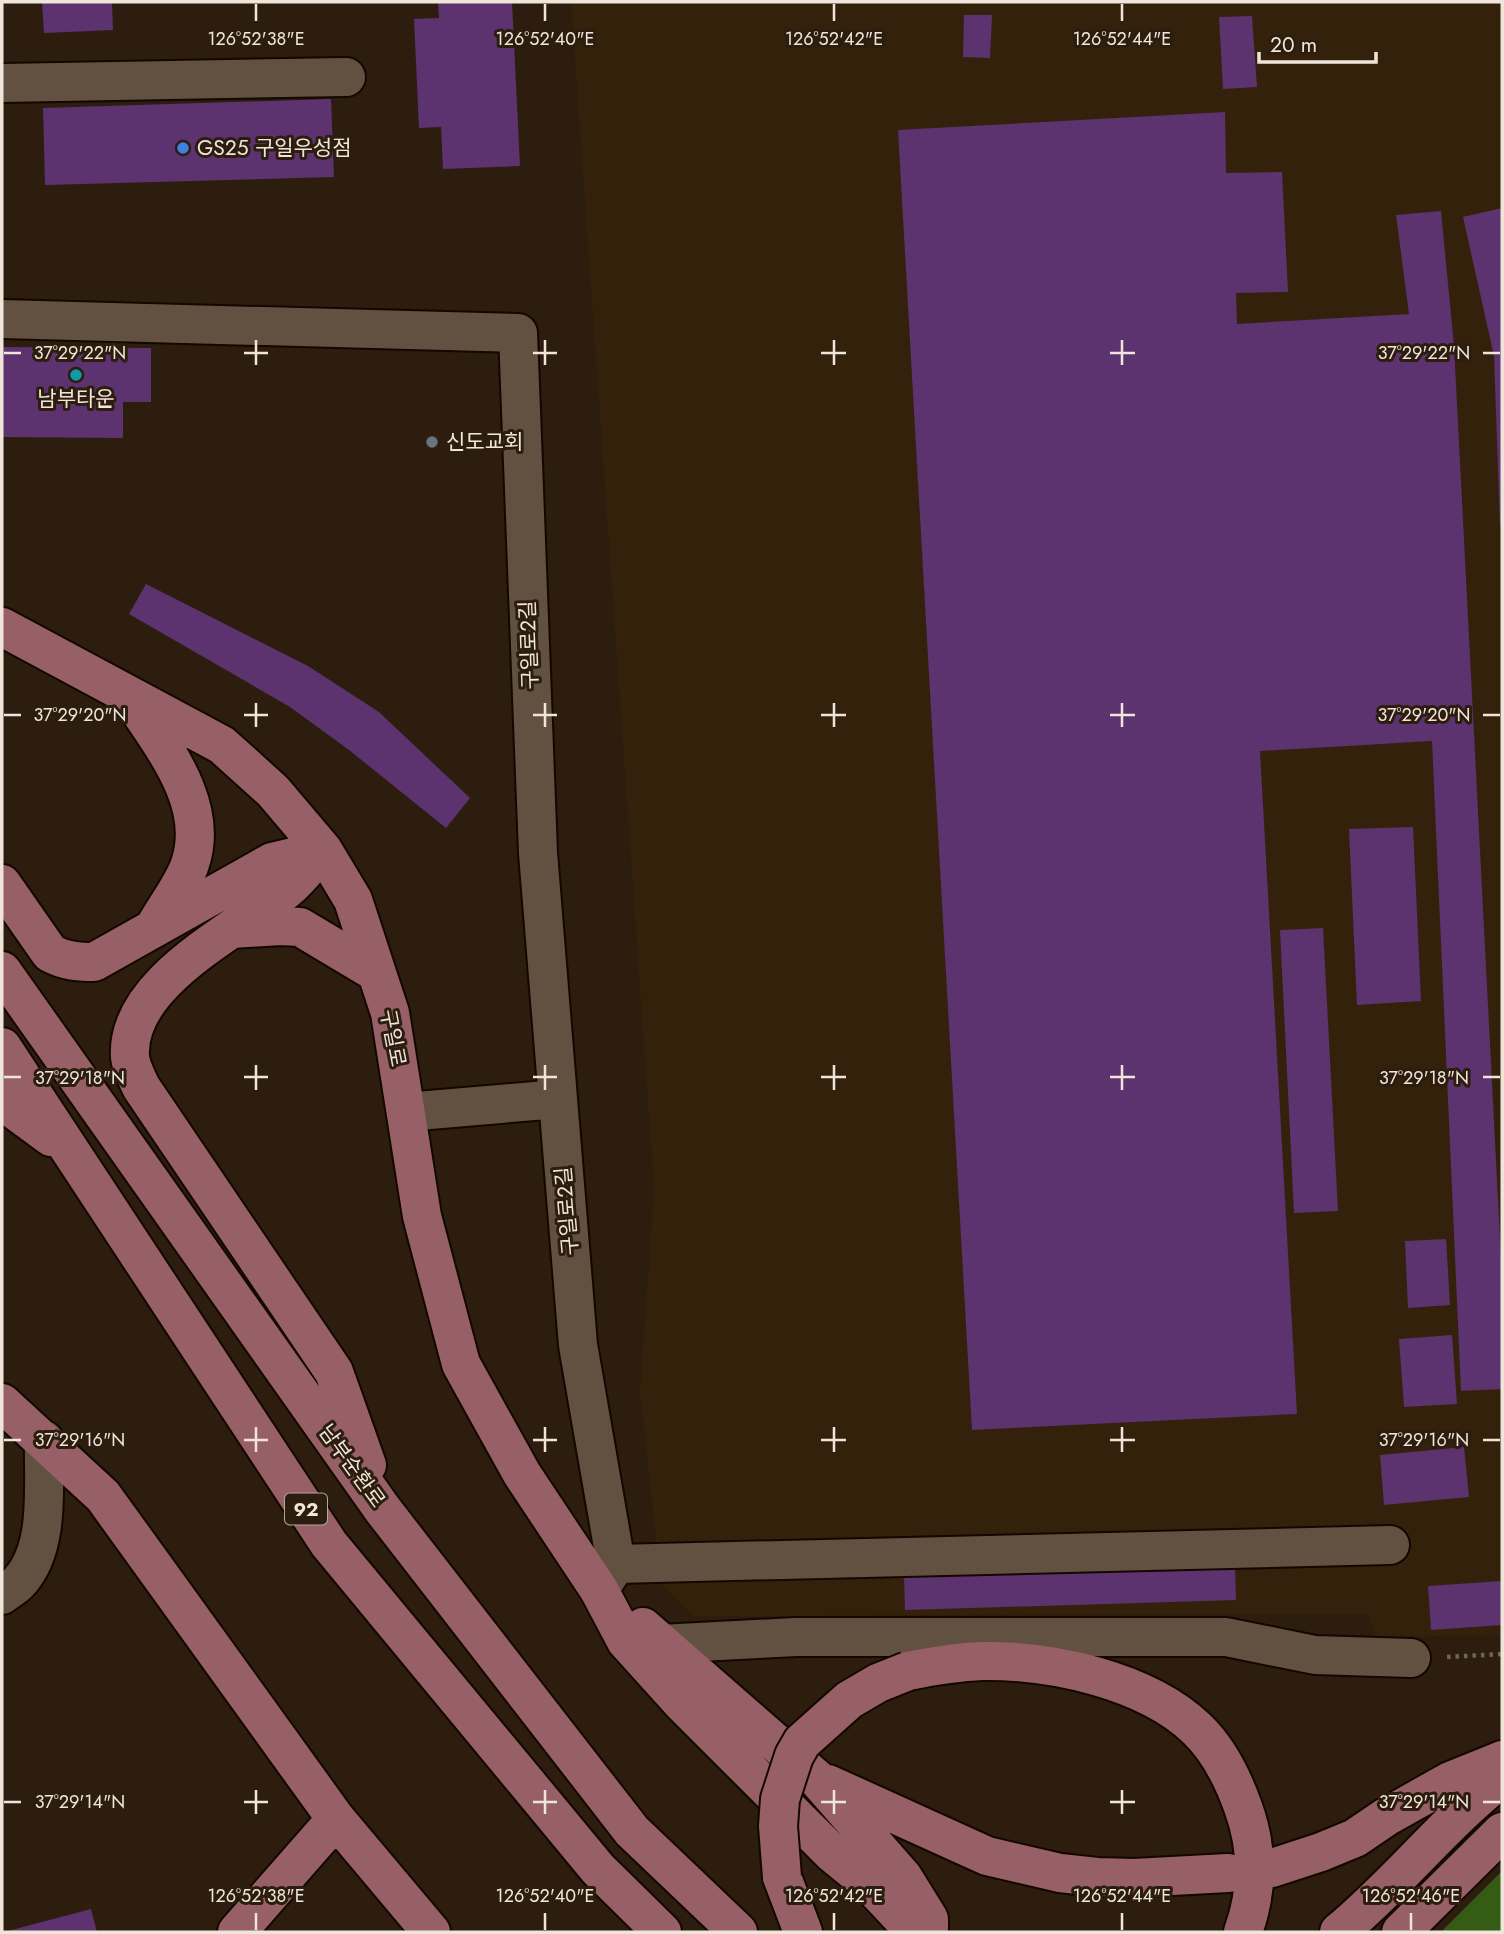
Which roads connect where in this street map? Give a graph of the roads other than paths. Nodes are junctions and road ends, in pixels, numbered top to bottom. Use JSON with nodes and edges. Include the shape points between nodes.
{"nodes":[{"id":1,"x":346,"y":77,"type":"dead end"},
{"id":2,"x":2,"y":83,"type":"edge"},
{"id":3,"x":2,"y":319,"type":"edge"},
{"id":4,"x":2,"y":627,"type":"edge"},
{"id":5,"x":128,"y":694,"type":"junction"},
{"id":6,"x":323,"y":850,"type":"junction"},
{"id":7,"x":2,"y":884,"type":"edge"},
{"id":8,"x":155,"y":926,"type":"junction"},
{"id":9,"x":231,"y":929,"type":"junction"},
{"id":10,"x":2,"y":971,"type":"edge"},
{"id":11,"x":377,"y":973,"type":"junction"},
{"id":12,"x":2,"y":1047,"type":"edge"},
{"id":13,"x":558,"y":1099,"type":"junction"},
{"id":14,"x":2,"y":1101,"type":"edge"},
{"id":15,"x":406,"y":1112,"type":"junction"},
{"id":16,"x":74,"y":1154,"type":"junction"},
{"id":17,"x":2,"y":1403,"type":"edge"},
{"id":18,"x":44,"y":1440,"type":"junction"},
{"id":19,"x":383,"y":1510,"type":"junction"},
{"id":20,"x":1390,"y":1545,"type":"dead end"},
{"id":21,"x":608,"y":1577,"type":"junction"},
{"id":22,"x":2,"y":1595,"type":"edge"},
{"id":23,"x":660,"y":1644,"type":"junction"},
{"id":24,"x":1411,"y":1658,"type":"road end"},
{"id":25,"x":1502,"y":1760,"type":"edge"},
{"id":26,"x":1502,"y":1778,"type":"edge"},
{"id":27,"x":817,"y":1779,"type":"junction"},
{"id":28,"x":336,"y":1819,"type":"junction"},
{"id":29,"x":1502,"y":1832,"type":"edge"},
{"id":30,"x":1272,"y":1868,"type":"dead end"},
{"id":31,"x":1228,"y":1873,"type":"dead end"},
{"id":32,"x":237,"y":1932,"type":"edge"},
{"id":33,"x":431,"y":1932,"type":"edge"},
{"id":34,"x":662,"y":1932,"type":"edge"},
{"id":35,"x":738,"y":1932,"type":"edge"},
{"id":36,"x":803,"y":1932,"type":"edge"},
{"id":37,"x":915,"y":1932,"type":"edge"},
{"id":38,"x":929,"y":1932,"type":"edge"},
{"id":39,"x":1243,"y":1932,"type":"edge"},
{"id":40,"x":1339,"y":1932,"type":"edge"},
{"id":41,"x":1401,"y":1932,"type":"edge"}],
"edges":[{"from":1,"to":2,"type":"street"},
{"from":3,"to":13,"type":"street","name":"구일로2길","via":[[517,333],[538,853]]},
{"from":4,"to":5,"type":"main road","name":"구일로"},
{"from":5,"to":6,"type":"main road","name":"구일로","via":[[222,745],[273,791]]},
{"from":5,"to":8,"type":"main road","via":[[182,780],[193,811],[190,864]]},
{"from":6,"to":8,"type":"main road","via":[[272,862]]},
{"from":6,"to":9,"type":"main road","via":[[288,889]]},
{"from":6,"to":11,"type":"main road","name":"구일로","via":[[353,900]]},
{"from":7,"to":8,"type":"main road","via":[[50,953],[62,959],[94,961]]},
{"from":9,"to":11,"type":"main road","via":[[300,927]]},
{"from":9,"to":19,"type":"main road","via":[[149,997],[130,1042],[130,1060],[141,1087],[334,1372]]},
{"from":10,"to":19,"type":"main road","name":"남부순환로"},
{"from":11,"to":15,"type":"main road","name":"구일로","via":[[390,1013]]},
{"from":12,"to":16,"type":"main road","number":"92"},
{"from":13,"to":15,"type":"street"},
{"from":13,"to":21,"type":"street","name":"구일로2길","via":[[578,1345]]},
{"from":14,"to":16,"type":"main road"},
{"from":15,"to":21,"type":"main road","name":"구일로","via":[[422,1216],[461,1364],[522,1474]]},
{"from":16,"to":34,"type":"main road","number":"92","via":[[329,1544],[598,1869]]},
{"from":17,"to":18,"type":"main road"},
{"from":18,"to":22,"type":"street","via":[[41,1539],[20,1582]]},
{"from":18,"to":28,"type":"main road","via":[[103,1496]]},
{"from":19,"to":35,"type":"main road","name":"남부순환로","via":[[632,1831]]},
{"from":20,"to":21,"type":"street"},
{"from":21,"to":23,"type":"main road"},
{"from":21,"to":37,"type":"main road","via":[[626,1641],[682,1703]]},
{"from":23,"to":24,"type":"street","via":[[796,1637],[1226,1637],[1315,1655]]},
{"from":23,"to":27,"type":"main road"},
{"from":25,"to":30,"type":"main road","via":[[1450,1781],[1355,1838]]},
{"from":26,"to":40,"type":"main road","via":[[1470,1803]]},
{"from":27,"to":31,"type":"main road","via":[[987,1856],[1060,1873],[1134,1878]]},
{"from":27,"to":38,"type":"main road","via":[[903,1877],[929,1919]]},
{"from":28,"to":32,"type":"main road"},
{"from":28,"to":33,"type":"main road"},
{"from":29,"to":41,"type":"main road"},
{"from":36,"to":39,"type":"main road","bridge":true,"via":[[782,1877],[778,1826],[780,1799],[802,1742],[849,1700],[878,1683],[908,1671],[983,1661],[1031,1664],[1107,1680],[1172,1710],[1198,1729],[1233,1779],[1247,1819],[1255,1867]]}]}
